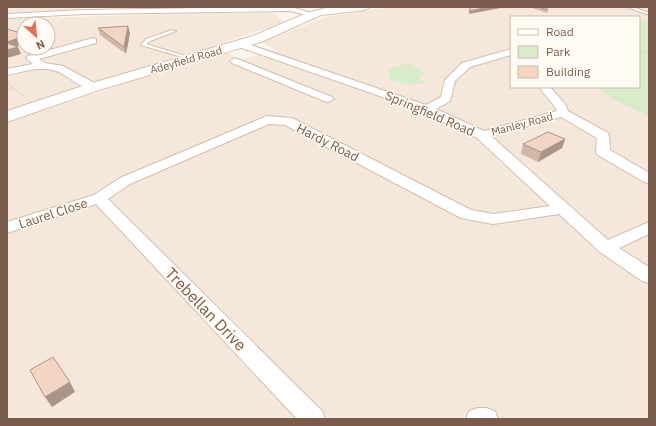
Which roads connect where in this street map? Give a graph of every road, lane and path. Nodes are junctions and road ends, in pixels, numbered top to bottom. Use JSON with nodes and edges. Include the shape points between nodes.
{"nodes":[{"id":1,"x":365,"y":7,"type":"edge"},
{"id":2,"x":629,"y":7,"type":"edge"},
{"id":3,"x":260,"y":8,"type":"edge"},
{"id":4,"x":343,"y":8,"type":"edge"},
{"id":5,"x":171,"y":9,"type":"edge"},
{"id":6,"x":311,"y":14,"type":"junction"},
{"id":7,"x":649,"y":14,"type":"edge"},
{"id":8,"x":7,"y":16,"type":"edge"},
{"id":9,"x":174,"y":31,"type":"dead end"},
{"id":10,"x":93,"y":41,"type":"dead end"},
{"id":11,"x":239,"y":44,"type":"junction"},
{"id":12,"x":510,"y":52,"type":"edge"},
{"id":13,"x":190,"y":59,"type":"junction"},
{"id":14,"x":235,"y":61,"type":"dead end"},
{"id":15,"x":42,"y":65,"type":"junction"},
{"id":16,"x":310,"y":67,"type":"junction"},
{"id":17,"x":7,"y":72,"type":"edge"},
{"id":18,"x":279,"y":79,"type":"junction"},
{"id":19,"x":7,"y":83,"type":"edge"},
{"id":20,"x":94,"y":87,"type":"junction"},
{"id":21,"x":14,"y":88,"type":"junction"},
{"id":22,"x":545,"y":88,"type":"edge"},
{"id":23,"x":7,"y":90,"type":"edge"},
{"id":24,"x":26,"y":97,"type":"dead end"},
{"id":25,"x":328,"y":99,"type":"dead end"},
{"id":26,"x":427,"y":109,"type":"junction"},
{"id":27,"x":563,"y":114,"type":"junction"},
{"id":28,"x":7,"y":117,"type":"edge"},
{"id":29,"x":482,"y":135,"type":"junction"},
{"id":30,"x":649,"y":179,"type":"edge"},
{"id":31,"x":99,"y":198,"type":"junction"},
{"id":32,"x":561,"y":209,"type":"junction"},
{"id":33,"x":649,"y":227,"type":"edge"},
{"id":34,"x":7,"y":228,"type":"edge"},
{"id":35,"x":606,"y":248,"type":"junction"},
{"id":36,"x":649,"y":276,"type":"edge"},
{"id":37,"x":313,"y":419,"type":"edge"},
{"id":38,"x":478,"y":419,"type":"edge"},
{"id":39,"x":486,"y":419,"type":"edge"}],
"edges":[{"from":1,"to":4,"type":"street","name":"Adeyfield Road"},
{"from":2,"to":7,"type":"lane"},
{"from":3,"to":5,"type":"street"},
{"from":3,"to":6,"type":"street","via":[[290,9]]},
{"from":4,"to":6,"type":"street","name":"Adeyfield Road"},
{"from":5,"to":8,"type":"street"},
{"from":6,"to":11,"type":"street","name":"Adeyfield Road","via":[[305,19]]},
{"from":9,"to":13,"type":"lane","via":[[148,40],[143,45]]},
{"from":10,"to":15,"type":"street","via":[[31,58]]},
{"from":11,"to":13,"type":"street","name":"Adeyfield Road"},
{"from":11,"to":16,"type":"street","name":"Springfield Road"},
{"from":12,"to":26,"type":"street","via":[[466,65],[450,80],[446,100]]},
{"from":13,"to":20,"type":"street","name":"Adeyfield Road"},
{"from":14,"to":18,"type":"street"},
{"from":15,"to":17,"type":"street"},
{"from":15,"to":20,"type":"street","via":[[59,68]]},
{"from":16,"to":18,"type":"street"},
{"from":16,"to":26,"type":"street","name":"Springfield Road"},
{"from":18,"to":25,"type":"street"},
{"from":19,"to":21,"type":"path"},
{"from":20,"to":28,"type":"street","name":"Adeyfield Road"},
{"from":21,"to":23,"type":"path"},
{"from":21,"to":24,"type":"path"},
{"from":22,"to":27,"type":"street","via":[[561,106]]},
{"from":26,"to":29,"type":"street","name":"Springfield Road"},
{"from":27,"to":29,"type":"street","name":"Manley Road"},
{"from":27,"to":30,"type":"street","via":[[603,136],[603,152]]},
{"from":29,"to":32,"type":"street","name":"Springfield Road"},
{"from":31,"to":32,"type":"street","name":"Hardy Road","via":[[125,181],[267,120],[288,121],[467,214],[493,219]]},
{"from":31,"to":34,"type":"street","name":"Laurel Close"},
{"from":31,"to":37,"type":"street","name":"Trebellan Drive"},
{"from":32,"to":35,"type":"street","name":"Springfield Road"},
{"from":33,"to":35,"type":"street"},
{"from":35,"to":36,"type":"street","name":"Springfield Road"},
{"from":38,"to":39,"type":"street"}]}
